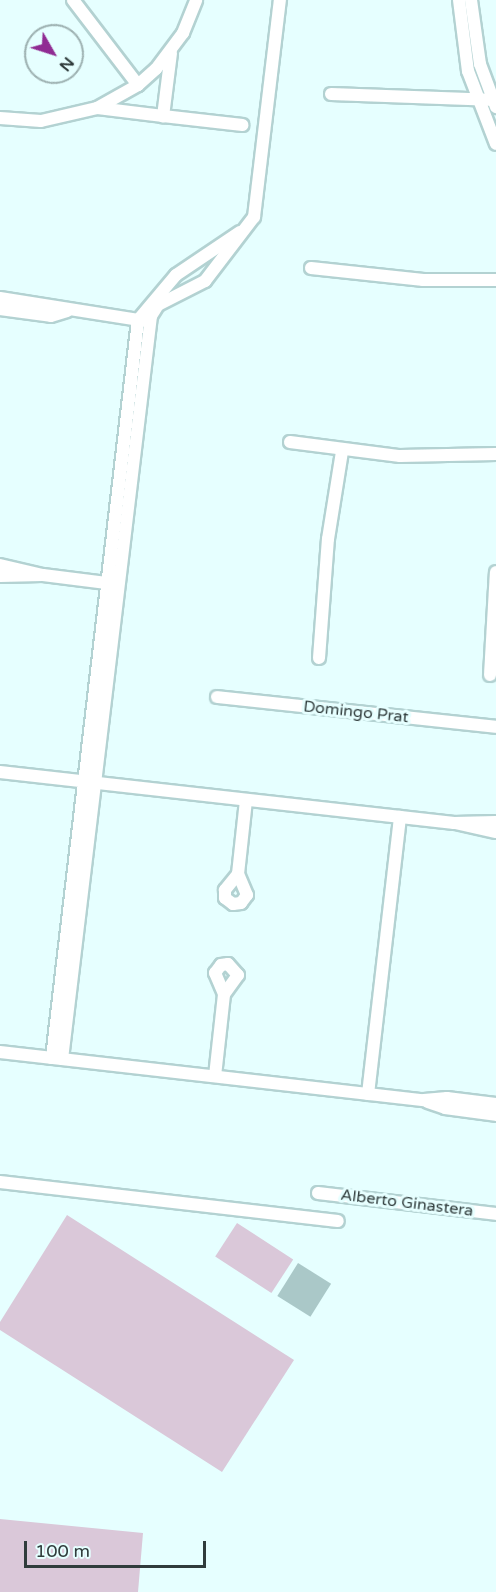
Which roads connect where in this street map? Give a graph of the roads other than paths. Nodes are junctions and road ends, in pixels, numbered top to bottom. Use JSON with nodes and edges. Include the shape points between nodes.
{"nodes":[{"id":1,"x":73,"y":0,"type":"edge"},
{"id":2,"x":196,"y":0,"type":"edge"},
{"id":3,"x":280,"y":0,"type":"edge"},
{"id":4,"x":459,"y":0,"type":"edge"},
{"id":5,"x":471,"y":0,"type":"edge"},
{"id":6,"x":171,"y":52,"type":"junction"},
{"id":7,"x":138,"y":84,"type":"junction"},
{"id":8,"x":166,"y":88,"type":"junction"},
{"id":9,"x":331,"y":94,"type":"dead end"},
{"id":10,"x":477,"y":100,"type":"junction"},
{"id":11,"x":495,"y":103,"type":"edge"},
{"id":12,"x":97,"y":108,"type":"junction"},
{"id":13,"x":137,"y":113,"type":"junction"},
{"id":14,"x":163,"y":116,"type":"junction"},
{"id":15,"x":0,"y":118,"type":"edge"},
{"id":16,"x":242,"y":125,"type":"dead end"},
{"id":17,"x":496,"y":144,"type":"edge"},
{"id":18,"x":248,"y":226,"type":"junction"},
{"id":19,"x":311,"y":268,"type":"dead end"},
{"id":20,"x":496,"y":280,"type":"edge"},
{"id":21,"x":0,"y":298,"type":"edge"},
{"id":22,"x":0,"y":309,"type":"edge"},
{"id":23,"x":67,"y":311,"type":"junction"},
{"id":24,"x":144,"y":321,"type":"junction"},
{"id":25,"x":290,"y":442,"type":"dead end"},
{"id":26,"x":342,"y":452,"type":"junction"},
{"id":27,"x":496,"y":454,"type":"edge"},
{"id":28,"x":0,"y":565,"type":"edge"},
{"id":29,"x":496,"y":572,"type":"edge"},
{"id":30,"x":43,"y":575,"type":"junction"},
{"id":31,"x":0,"y":576,"type":"edge"},
{"id":32,"x":113,"y":584,"type":"junction"},
{"id":33,"x":319,"y":658,"type":"dead end"},
{"id":34,"x":490,"y":675,"type":"dead end"},
{"id":35,"x":217,"y":697,"type":"dead end"},
{"id":36,"x":496,"y":727,"type":"edge"},
{"id":37,"x":0,"y":772,"type":"edge"},
{"id":38,"x":89,"y":783,"type":"junction"},
{"id":39,"x":246,"y":800,"type":"junction"},
{"id":40,"x":400,"y":817,"type":"junction"},
{"id":41,"x":496,"y":822,"type":"edge"},
{"id":42,"x":454,"y":823,"type":"junction"},
{"id":43,"x":496,"y":832,"type":"edge"},
{"id":44,"x":238,"y":874,"type":"dead end"},
{"id":45,"x":224,"y":994,"type":"dead end"},
{"id":46,"x":0,"y":1052,"type":"edge"},
{"id":47,"x":57,"y":1058,"type":"junction"},
{"id":48,"x":215,"y":1076,"type":"junction"},
{"id":49,"x":368,"y":1094,"type":"junction"},
{"id":50,"x":424,"y":1100,"type":"junction"},
{"id":51,"x":496,"y":1104,"type":"edge"},
{"id":52,"x":496,"y":1115,"type":"edge"},
{"id":53,"x":0,"y":1182,"type":"edge"},
{"id":54,"x":318,"y":1193,"type":"dead end"},
{"id":55,"x":496,"y":1214,"type":"edge"},
{"id":56,"x":338,"y":1221,"type":"dead end"}],
"edges":[{"from":1,"to":7,"type":"street"},
{"from":2,"to":6,"type":"street"},
{"from":3,"to":18,"type":"street","via":[[257,210]]},
{"from":4,"to":10,"type":"street","via":[[462,47]]},
{"from":5,"to":11,"type":"street","via":[[480,64]]},
{"from":6,"to":7,"type":"street"},
{"from":6,"to":8,"type":"street"},
{"from":7,"to":8,"type":"street"},
{"from":7,"to":12,"type":"street"},
{"from":7,"to":13,"type":"street"},
{"from":8,"to":14,"type":"street"},
{"from":9,"to":10,"type":"street"},
{"from":10,"to":11,"type":"street"},
{"from":10,"to":17,"type":"street"},
{"from":12,"to":13,"type":"street"},
{"from":12,"to":15,"type":"street","via":[[41,122]]},
{"from":13,"to":14,"type":"street"},
{"from":14,"to":16,"type":"street"},
{"from":18,"to":24,"type":"street","via":[[176,275]]},
{"from":18,"to":24,"type":"street","via":[[205,281],[158,305]]},
{"from":19,"to":20,"type":"street","via":[[423,280]]},
{"from":21,"to":23,"type":"street"},
{"from":22,"to":23,"type":"street","via":[[51,316]]},
{"from":23,"to":24,"type":"street"},
{"from":24,"to":32,"type":"street"},
{"from":25,"to":26,"type":"street"},
{"from":26,"to":27,"type":"street","via":[[400,456]]},
{"from":26,"to":33,"type":"street","via":[[327,539]]},
{"from":28,"to":30,"type":"street"},
{"from":29,"to":34,"type":"street"},
{"from":30,"to":31,"type":"street"},
{"from":30,"to":32,"type":"street"},
{"from":32,"to":38,"type":"street"},
{"from":35,"to":36,"type":"street","name":"Domingo Prat"},
{"from":37,"to":38,"type":"street"},
{"from":38,"to":39,"type":"street"},
{"from":38,"to":47,"type":"street"},
{"from":39,"to":40,"type":"street"},
{"from":39,"to":44,"type":"street"},
{"from":40,"to":42,"type":"street"},
{"from":40,"to":49,"type":"street"},
{"from":41,"to":42,"type":"street"},
{"from":42,"to":43,"type":"street"},
{"from":45,"to":48,"type":"street"},
{"from":46,"to":47,"type":"street"},
{"from":47,"to":48,"type":"street"},
{"from":48,"to":49,"type":"street"},
{"from":49,"to":50,"type":"street"},
{"from":50,"to":51,"type":"street","via":[[447,1098]]},
{"from":50,"to":52,"type":"street","via":[[446,1108]]},
{"from":53,"to":56,"type":"street"},
{"from":54,"to":55,"type":"street","name":"Alberto Ginastera"}]}
